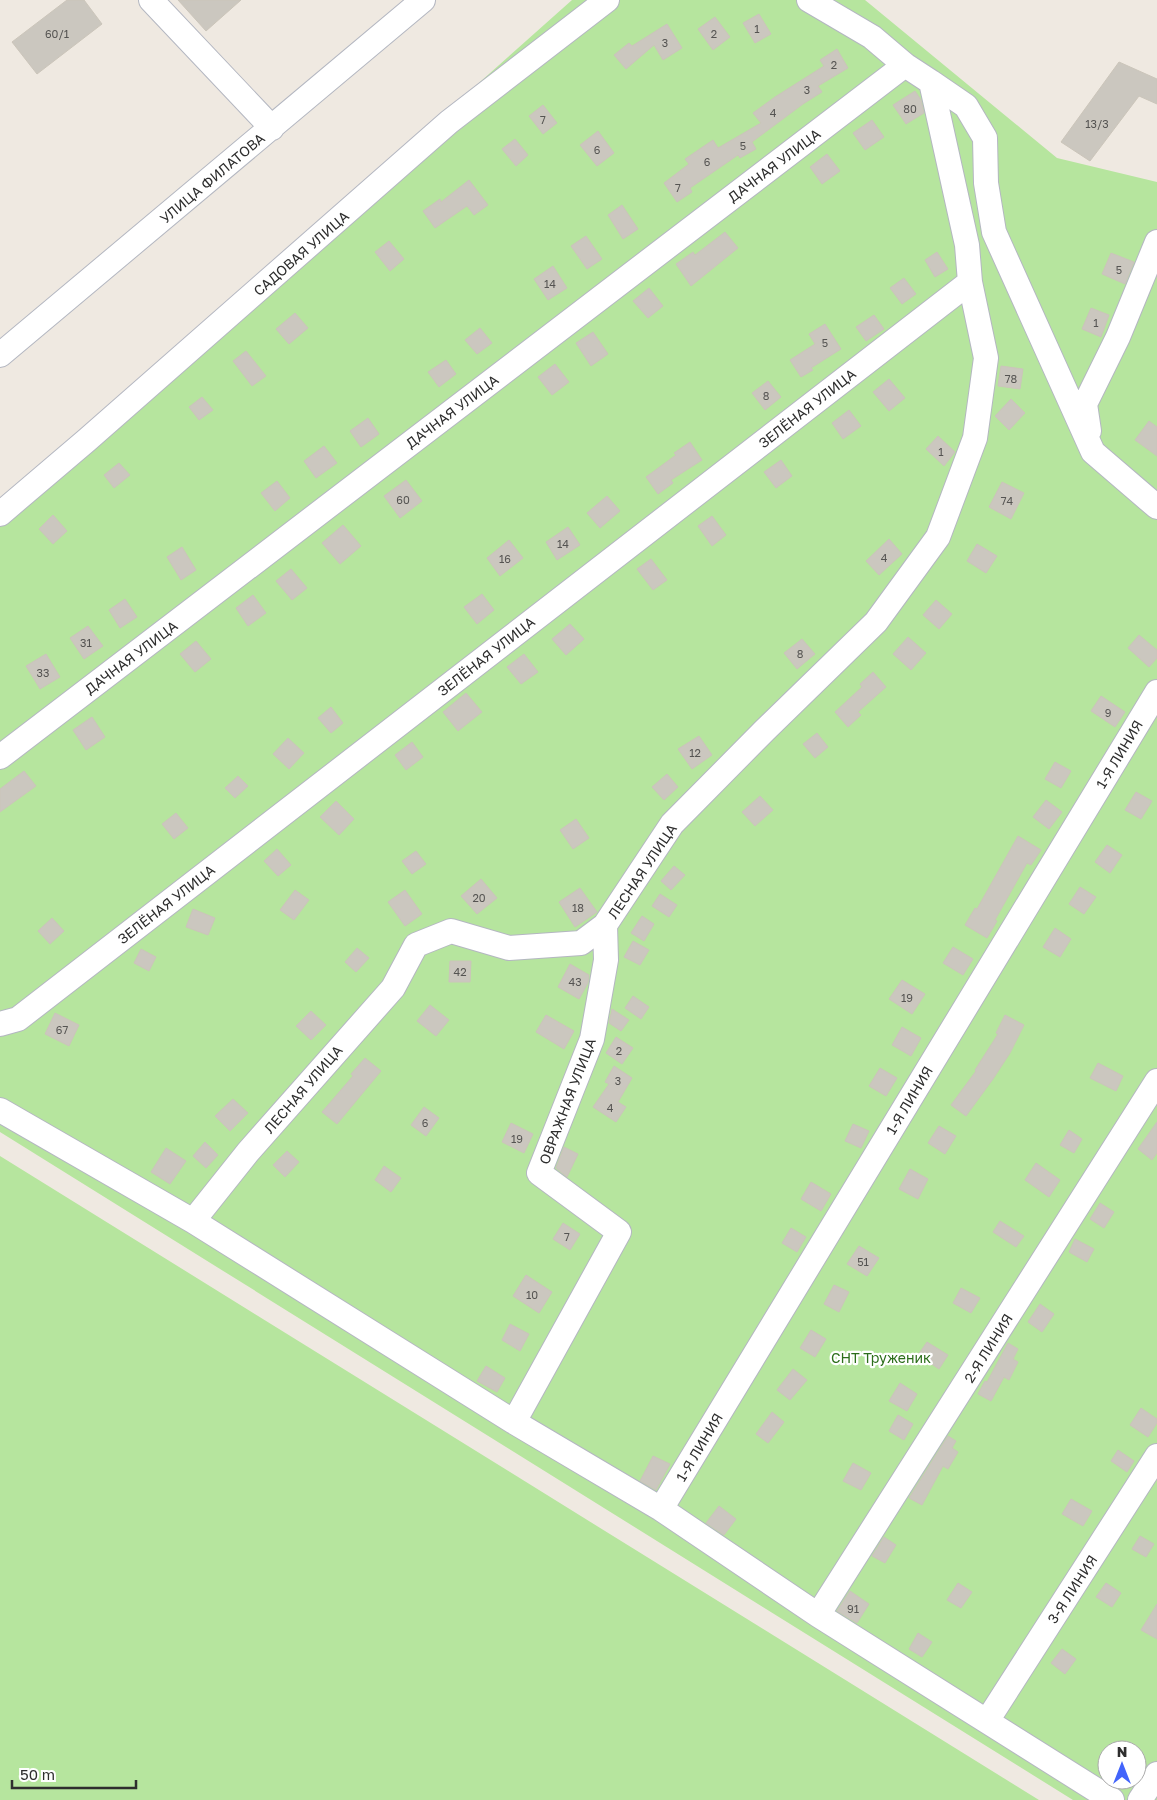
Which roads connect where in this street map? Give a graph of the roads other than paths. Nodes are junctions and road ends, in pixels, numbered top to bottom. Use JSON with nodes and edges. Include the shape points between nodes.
{"nodes":[{"id":1,"x":151,"y":0,"type":"edge"},
{"id":2,"x":423,"y":0,"type":"edge"},
{"id":3,"x":607,"y":0,"type":"edge"},
{"id":4,"x":809,"y":0,"type":"edge"},
{"id":5,"x":905,"y":65,"type":"junction"},
{"id":6,"x":931,"y":82,"type":"junction"},
{"id":7,"x":272,"y":128,"type":"junction"},
{"id":8,"x":1157,"y":242,"type":"edge"},
{"id":9,"x":970,"y":282,"type":"junction"},
{"id":10,"x":0,"y":355,"type":"edge"},
{"id":11,"x":1093,"y":452,"type":"junction"},
{"id":12,"x":1154,"y":498,"type":"edge"},
{"id":13,"x":0,"y":514,"type":"edge"},
{"id":14,"x":1157,"y":692,"type":"edge"},
{"id":15,"x":0,"y":757,"type":"edge"},
{"id":16,"x":605,"y":925,"type":"junction"},
{"id":17,"x":0,"y":1024,"type":"edge"},
{"id":18,"x":1157,"y":1081,"type":"edge"},
{"id":19,"x":0,"y":1110,"type":"edge"},
{"id":20,"x":193,"y":1221,"type":"junction"},
{"id":21,"x":514,"y":1422,"type":"junction"},
{"id":22,"x":1157,"y":1456,"type":"edge"},
{"id":23,"x":661,"y":1509,"type":"junction"},
{"id":24,"x":818,"y":1615,"type":"junction"},
{"id":25,"x":987,"y":1721,"type":"junction"},
{"id":26,"x":1157,"y":1774,"type":"edge"},
{"id":27,"x":1112,"y":1800,"type":"edge"},
{"id":28,"x":1140,"y":1800,"type":"edge"}],
"edges":[{"from":1,"to":7,"type":"street"},
{"from":2,"to":7,"type":"street","name":"УЛИЦА ФИЛАТОВА"},
{"from":3,"to":13,"type":"street","name":"САДОВАЯ УЛИЦА","via":[[449,122]]},
{"from":4,"to":5,"type":"street","via":[[872,37]]},
{"from":5,"to":6,"type":"street"},
{"from":5,"to":15,"type":"street","name":"ДАЧНАЯ УЛИЦА"},
{"from":6,"to":9,"type":"street","name":"ЛЕСНАЯ УЛИЦА","via":[[967,244]]},
{"from":6,"to":11,"type":"street","via":[[966,106],[985,138],[986,183],[994,232]]},
{"from":7,"to":10,"type":"street","name":"УЛИЦА ФИЛАТОВА"},
{"from":8,"to":11,"type":"street","via":[[1118,337],[1085,404]]},
{"from":9,"to":16,"type":"street","name":"ЛЕСНАЯ УЛИЦА","via":[[986,358],[976,438],[938,537],[876,622],[672,824]]},
{"from":9,"to":17,"type":"street","name":"ЗЕЛЁНАЯ УЛИЦА","via":[[18,1019]]},
{"from":11,"to":12,"type":"street"},
{"from":14,"to":23,"type":"street","name":"1-Я ЛИНИЯ"},
{"from":16,"to":20,"type":"street","name":"ЛЕСНАЯ УЛИЦА","via":[[581,943],[509,948],[451,931],[416,945],[393,988],[248,1152]]},
{"from":16,"to":21,"type":"street","name":"ОВРАЖНАЯ УЛИЦА","via":[[606,960],[592,1039],[539,1172],[618,1232]]},
{"from":18,"to":24,"type":"street","name":"2-Я ЛИНИЯ"},
{"from":19,"to":20,"type":"street"},
{"from":20,"to":21,"type":"street"},
{"from":21,"to":23,"type":"street"},
{"from":22,"to":25,"type":"street","name":"3-Я ЛИНИЯ"},
{"from":23,"to":24,"type":"street"},
{"from":24,"to":25,"type":"street"},
{"from":25,"to":27,"type":"street"},
{"from":26,"to":28,"type":"street"}]}
